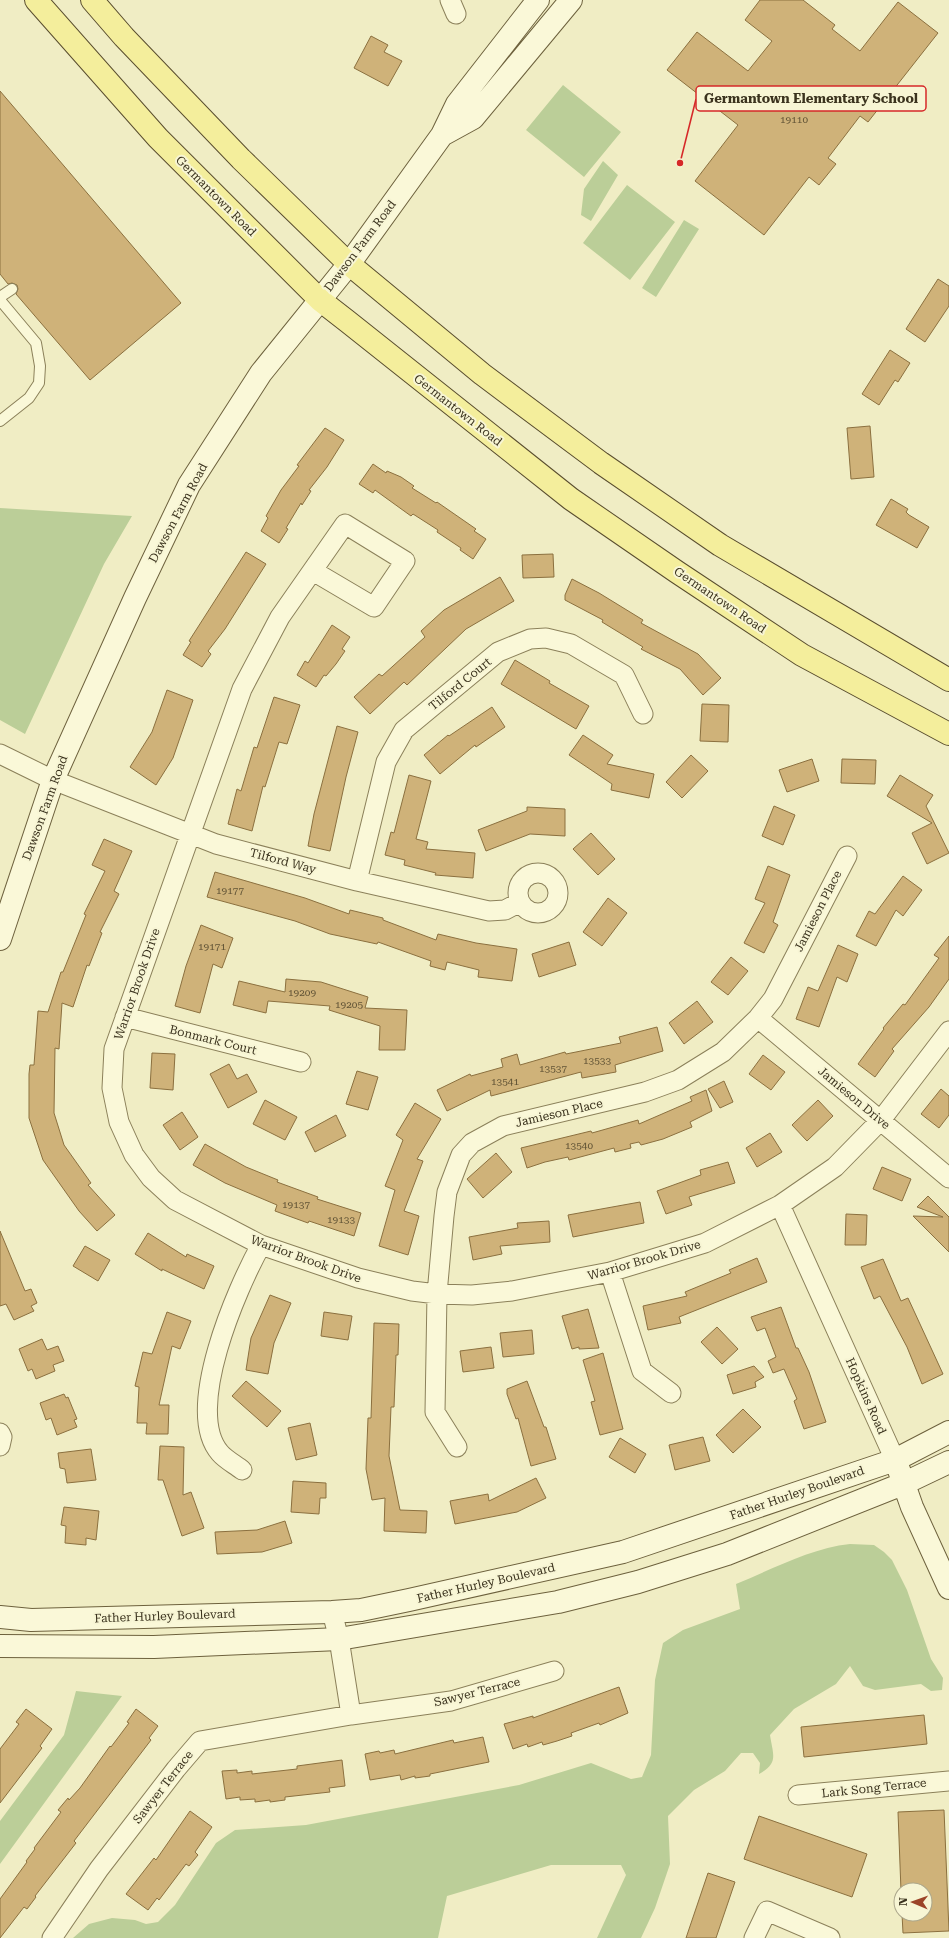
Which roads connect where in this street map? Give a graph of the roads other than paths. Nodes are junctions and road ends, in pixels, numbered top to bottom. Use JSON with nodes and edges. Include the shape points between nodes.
{"nodes":[{"id":1,"x":36,"y":0,"type":"edge"},
{"id":2,"x":92,"y":0,"type":"edge"},
{"id":3,"x":538,"y":0,"type":"edge"},
{"id":4,"x":571,"y":0,"type":"edge"},
{"id":5,"x":442,"y":135,"type":"junction"},
{"id":6,"x":349,"y":264,"type":"junction"},
{"id":7,"x":12,"y":288,"type":"dead end"},
{"id":8,"x":0,"y":298,"type":"edge"},
{"id":9,"x":320,"y":300,"type":"junction"},
{"id":10,"x":0,"y":421,"type":"edge"},
{"id":11,"x":313,"y":571,"type":"junction"},
{"id":12,"x":949,"y":680,"type":"edge"},
{"id":13,"x":643,"y":714,"type":"dead end"},
{"id":14,"x":949,"y":734,"type":"edge"},
{"id":15,"x":0,"y":754,"type":"edge"},
{"id":16,"x":53,"y":780,"type":"junction"},
{"id":17,"x":190,"y":833,"type":"junction"},
{"id":18,"x":847,"y":856,"type":"dead end"},
{"id":19,"x":357,"y":881,"type":"junction"},
{"id":20,"x":520,"y":902,"type":"dead end"},
{"id":21,"x":0,"y":939,"type":"edge"},
{"id":22,"x":125,"y":1017,"type":"junction"},
{"id":23,"x":758,"y":1018,"type":"junction"},
{"id":24,"x":949,"y":1031,"type":"edge"},
{"id":25,"x":302,"y":1062,"type":"dead end"},
{"id":26,"x":881,"y":1120,"type":"junction"},
{"id":27,"x":949,"y":1178,"type":"edge"},
{"id":28,"x":780,"y":1205,"type":"junction"},
{"id":29,"x":261,"y":1245,"type":"junction"},
{"id":30,"x":610,"y":1272,"type":"junction"},
{"id":31,"x":438,"y":1294,"type":"junction"},
{"id":32,"x":671,"y":1393,"type":"dead end"},
{"id":33,"x":949,"y":1432,"type":"edge"},
{"id":34,"x":0,"y":1433,"type":"edge"},
{"id":35,"x":0,"y":1446,"type":"edge"},
{"id":36,"x":457,"y":1447,"type":"dead end"},
{"id":37,"x":894,"y":1460,"type":"junction"},
{"id":38,"x":949,"y":1462,"type":"edge"},
{"id":39,"x":242,"y":1470,"type":"dead end"},
{"id":40,"x":905,"y":1483,"type":"junction"},
{"id":41,"x":949,"y":1588,"type":"edge"},
{"id":42,"x":332,"y":1612,"type":"junction"},
{"id":43,"x":0,"y":1617,"type":"edge"},
{"id":44,"x":339,"y":1639,"type":"junction"},
{"id":45,"x":0,"y":1646,"type":"edge"},
{"id":46,"x":554,"y":1671,"type":"dead end"},
{"id":47,"x":351,"y":1715,"type":"junction"},
{"id":48,"x":949,"y":1781,"type":"edge"},
{"id":49,"x":798,"y":1795,"type":"dead end"},
{"id":50,"x":52,"y":1938,"type":"edge"},
{"id":51,"x":754,"y":1938,"type":"edge"},
{"id":52,"x":830,"y":1938,"type":"edge"}],
"edges":[{"from":1,"to":9,"type":"main road","name":"Germantown Road","via":[[158,138]]},
{"from":2,"to":6,"type":"main road","via":[[241,159]]},
{"from":3,"to":5,"type":"main road","name":"Dawson Farm Road","via":[[457,104]]},
{"from":4,"to":5,"type":"main road","name":"Dawson Farm Road","via":[[473,118]]},
{"from":5,"to":6,"type":"main road","name":"Dawson Farm Road"},
{"from":6,"to":9,"type":"main road","name":"Dawson Farm Road"},
{"from":6,"to":12,"type":"main road","via":[[482,374],[608,468],[720,545]]},
{"from":7,"to":8,"type":"lane"},
{"from":8,"to":10,"type":"lane","via":[[36,343],[40,366],[39,383],[29,398]]},
{"from":9,"to":14,"type":"main road","name":"Germantown Road","via":[[577,503],[802,655]]},
{"from":9,"to":16,"type":"main road","name":"Dawson Farm Road","via":[[261,373],[189,485],[134,598]]},
{"from":11,"to":11,"type":"street","name":"Warrior Brook Drive","via":[[345,524],[405,561],[374,607]]},
{"from":11,"to":17,"type":"street","name":"Warrior Brook Drive","via":[[280,617],[242,689]]},
{"from":13,"to":19,"type":"street","name":"Tilford Court","via":[[624,675],[571,644],[546,638],[530,639],[498,652],[404,730],[386,762]]},
{"from":15,"to":16,"type":"street","name":"Tilford Way"},
{"from":16,"to":17,"type":"street","name":"Tilford Way"},
{"from":16,"to":21,"type":"main road","name":"Dawson Farm Road"},
{"from":17,"to":19,"type":"street","name":"Tilford Way","via":[[216,844]]},
{"from":17,"to":22,"type":"street","name":"Warrior Brook Drive"},
{"from":18,"to":23,"type":"street","name":"Jamieson Place","via":[[773,999]]},
{"from":19,"to":20,"type":"street","name":"Tilford Way","via":[[489,912],[505,910]]},
{"from":22,"to":25,"type":"street","name":"Bonmark Court"},
{"from":22,"to":29,"type":"street","name":"Warrior Brook Drive","via":[[114,1049],[112,1088],[119,1122],[134,1155],[151,1178],[175,1200]]},
{"from":23,"to":26,"type":"street","name":"Jamieson Drive"},
{"from":23,"to":31,"type":"street","name":"Jamieson Place","via":[[723,1052],[678,1080],[645,1092],[503,1126],[472,1143],[461,1155],[447,1192]]},
{"from":24,"to":26,"type":"street","name":"Warrior Brook Drive"},
{"from":26,"to":27,"type":"street","name":"Jamieson Drive"},
{"from":26,"to":28,"type":"street","name":"Warrior Brook Drive","via":[[835,1167]]},
{"from":28,"to":30,"type":"street","name":"Warrior Brook Drive","via":[[705,1243]]},
{"from":28,"to":37,"type":"street","name":"Hopkins Road"},
{"from":29,"to":31,"type":"street","name":"Warrior Brook Drive","via":[[358,1278],[412,1291]]},
{"from":29,"to":39,"type":"street","via":[[222,1331],[208,1402],[212,1438],[220,1453]]},
{"from":30,"to":31,"type":"street","name":"Warrior Brook Drive","via":[[512,1292]]},
{"from":30,"to":32,"type":"street","via":[[642,1371]]},
{"from":31,"to":36,"type":"street","name":"Jamieson Place","via":[[435,1412]]},
{"from":33,"to":37,"type":"main road","name":"Father Hurley Boulevard"},
{"from":34,"to":35,"type":"street"},
{"from":37,"to":40,"type":"main road","name":"Hopkins Road"},
{"from":37,"to":42,"type":"main road","name":"Father Hurley Boulevard","via":[[623,1552],[361,1610]]},
{"from":38,"to":40,"type":"main road"},
{"from":40,"to":41,"type":"main road","name":"Hopkins Road","via":[[912,1507]]},
{"from":40,"to":44,"type":"main road","via":[[727,1554],[638,1582],[558,1602]]},
{"from":42,"to":43,"type":"main road","name":"Father Hurley Boulevard","via":[[31,1620]]},
{"from":42,"to":44,"type":"street"},
{"from":44,"to":45,"type":"main road","via":[[154,1647]]},
{"from":44,"to":47,"type":"street"},
{"from":46,"to":47,"type":"street","name":"Sawyer Terrace","via":[[450,1701]]},
{"from":47,"to":50,"type":"street","name":"Sawyer Terrace","via":[[200,1741],[99,1869]]},
{"from":48,"to":49,"type":"street","name":"Lark Song Terrace"},
{"from":51,"to":52,"type":"street","via":[[767,1911]]}]}
